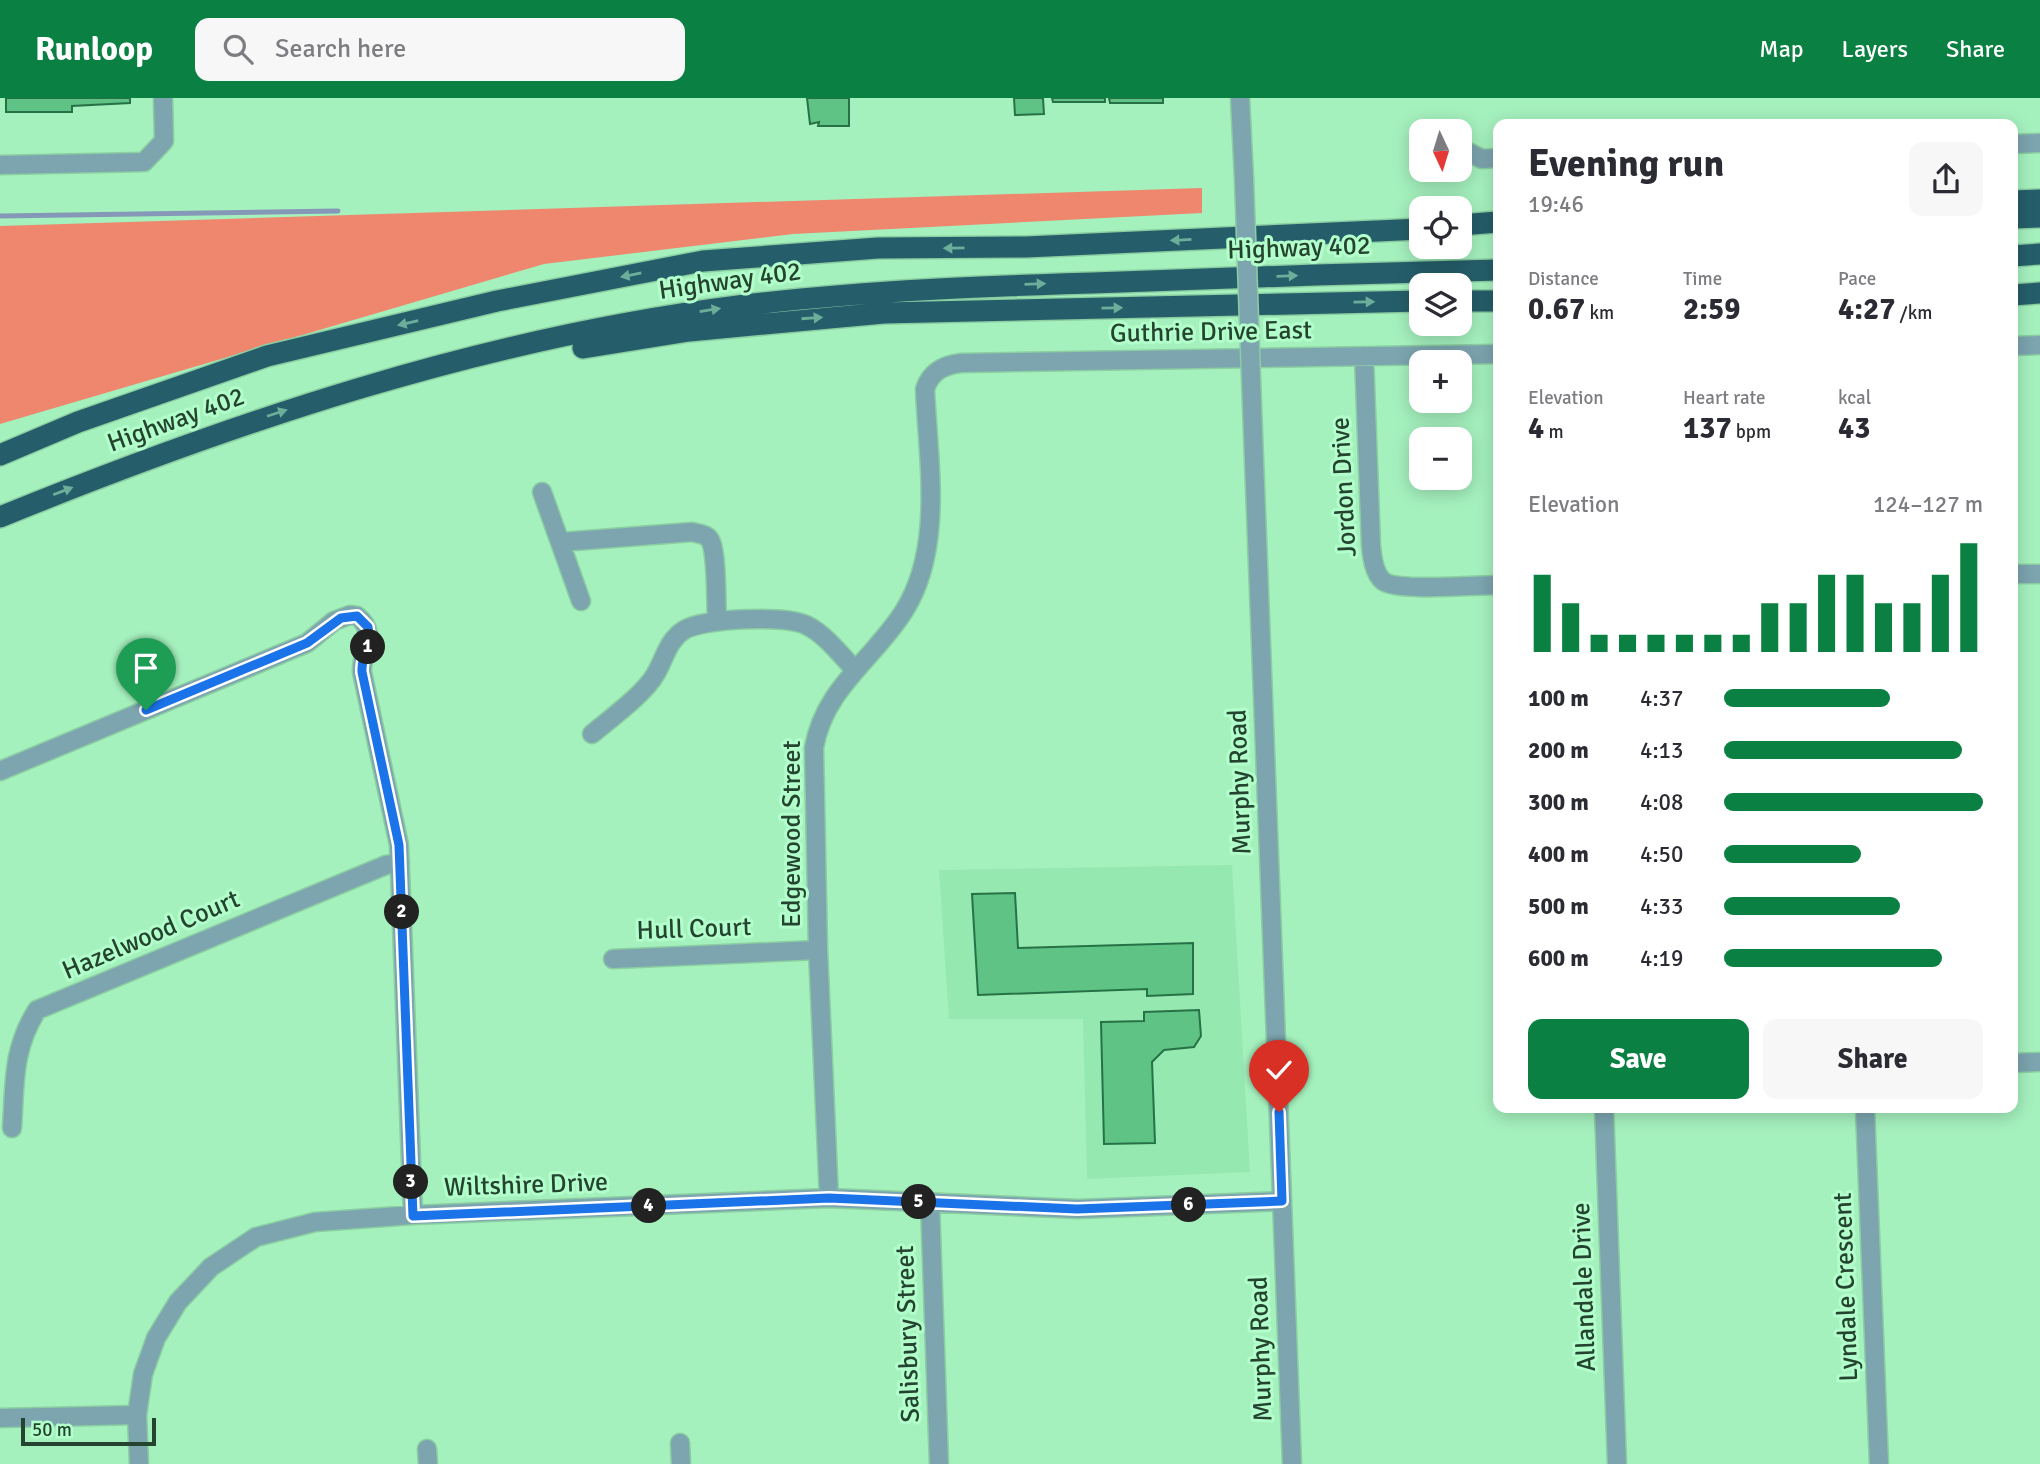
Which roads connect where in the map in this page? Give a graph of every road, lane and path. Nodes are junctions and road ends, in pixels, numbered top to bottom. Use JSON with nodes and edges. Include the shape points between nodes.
{"nodes":[{"id":1,"x":163,"y":98,"type":"edge"},
{"id":2,"x":1240,"y":98,"type":"edge"},
{"id":3,"x":2040,"y":143,"type":"edge"},
{"id":4,"x":2018,"y":144,"type":"edge"},
{"id":5,"x":1472,"y":154,"type":"edge"},
{"id":6,"x":1493,"y":158,"type":"edge"},
{"id":7,"x":0,"y":165,"type":"edge"},
{"id":8,"x":2040,"y":200,"type":"edge"},
{"id":9,"x":2018,"y":201,"type":"edge"},
{"id":10,"x":2040,"y":217,"type":"edge"},
{"id":11,"x":2018,"y":218,"type":"edge"},
{"id":12,"x":1493,"y":223,"type":"edge"},
{"id":13,"x":1472,"y":225,"type":"edge"},
{"id":14,"x":1472,"y":227,"type":"edge"},
{"id":15,"x":1493,"y":228,"type":"edge"},
{"id":16,"x":1409,"y":229,"type":"edge"},
{"id":17,"x":2040,"y":254,"type":"edge"},
{"id":18,"x":2018,"y":256,"type":"edge"},
{"id":19,"x":2018,"y":263,"type":"edge"},
{"id":20,"x":2040,"y":263,"type":"edge"},
{"id":21,"x":1493,"y":270,"type":"edge"},
{"id":22,"x":2018,"y":295,"type":"edge"},
{"id":23,"x":2040,"y":295,"type":"edge"},
{"id":24,"x":1409,"y":301,"type":"edge"},
{"id":25,"x":1472,"y":301,"type":"edge"},
{"id":26,"x":1493,"y":301,"type":"edge"},
{"id":27,"x":2040,"y":345,"type":"edge"},
{"id":28,"x":2018,"y":346,"type":"edge"},
{"id":29,"x":1493,"y":354,"type":"edge"},
{"id":30,"x":1364,"y":356,"type":"junction"},
{"id":31,"x":930,"y":378,"type":"joint"},
{"id":32,"x":357,"y":389,"type":"junction"},
{"id":33,"x":0,"y":455,"type":"edge"},
{"id":34,"x":542,"y":492,"type":"dead end"},
{"id":35,"x":0,"y":517,"type":"edge"},
{"id":36,"x":561,"y":542,"type":"junction"},
{"id":37,"x":2040,"y":573,"type":"edge"},
{"id":38,"x":2018,"y":574,"type":"edge"},
{"id":39,"x":1493,"y":584,"type":"edge"},
{"id":40,"x":581,"y":601,"type":"dead end"},
{"id":41,"x":717,"y":621,"type":"junction"},
{"id":42,"x":854,"y":669,"type":"junction"},
{"id":43,"x":592,"y":734,"type":"dead end"},
{"id":44,"x":0,"y":771,"type":"edge"},
{"id":45,"x":400,"y":863,"type":"junction"},
{"id":46,"x":818,"y":950,"type":"junction"},
{"id":47,"x":613,"y":959,"type":"dead end"},
{"id":48,"x":2040,"y":1062,"type":"edge"},
{"id":49,"x":2018,"y":1063,"type":"edge"},
{"id":50,"x":1604,"y":1113,"type":"edge"},
{"id":51,"x":1865,"y":1113,"type":"edge"},
{"id":52,"x":12,"y":1128,"type":"dead end"},
{"id":53,"x":829,"y":1198,"type":"junction"},
{"id":54,"x":1282,"y":1201,"type":"junction"},
{"id":55,"x":930,"y":1203,"type":"junction"},
{"id":56,"x":413,"y":1216,"type":"junction"},
{"id":57,"x":137,"y":1415,"type":"junction"},
{"id":58,"x":0,"y":1418,"type":"edge"},
{"id":59,"x":680,"y":1443,"type":"dead end"},
{"id":60,"x":139,"y":1464,"type":"edge"},
{"id":61,"x":681,"y":1464,"type":"edge"},
{"id":62,"x":939,"y":1464,"type":"edge"},
{"id":63,"x":1292,"y":1464,"type":"edge"},
{"id":64,"x":1617,"y":1464,"type":"edge"},
{"id":65,"x":1879,"y":1464,"type":"edge"}],
"edges":[{"from":1,"to":7,"type":"street","via":[[164,141],[144,162]]},
{"from":2,"to":54,"type":"street","name":"Murphy Road","bridge":true},
{"from":3,"to":4,"type":"street"},
{"from":5,"to":6,"type":"street"},
{"from":8,"to":9,"type":"highway"},
{"from":10,"to":11,"type":"highway"},
{"from":12,"to":13,"type":"highway"},
{"from":14,"to":15,"type":"highway"},
{"from":16,"to":33,"type":"highway","name":"Highway 402","one_way":true,"via":[[1026,247],[878,248],[703,261],[497,301],[267,356],[78,422]]},
{"from":17,"to":18,"type":"highway"},
{"from":19,"to":20,"type":"highway"},
{"from":32,"to":21,"type":"highway","name":"Highway 402","one_way":true,"via":[[579,334],[735,306],[930,288]]},
{"from":22,"to":23,"type":"highway"},
{"from":32,"to":24,"type":"highway","one_way":true,"via":[[604,344],[791,320],[940,311]]},
{"from":25,"to":26,"type":"highway"},
{"from":27,"to":28,"type":"street"},
{"from":29,"to":30,"type":"street","name":"Guthrie Drive East"},
{"from":30,"to":31,"type":"street","name":"Guthrie Drive East","via":[[961,363],[947,365]]},
{"from":30,"to":39,"type":"street","name":"Jordon Drive","via":[[1371,545],[1377,573],[1382,581],[1404,587]]},
{"from":31,"to":42,"type":"street","name":"Edgewood Street","via":[[925,389],[929,502],[924,568],[904,612]]},
{"from":35,"to":32,"type":"highway","name":"Highway 402","one_way":true,"via":[[278,412]]},
{"from":34,"to":36,"type":"street"},
{"from":36,"to":40,"type":"street"},
{"from":36,"to":41,"type":"street","via":[[705,535],[713,555]]},
{"from":37,"to":38,"type":"street"},
{"from":41,"to":42,"type":"street","via":[[805,624]]},
{"from":41,"to":43,"type":"street","via":[[684,631],[671,643],[655,675]]},
{"from":42,"to":46,"type":"street","name":"Edgewood Street","via":[[826,710],[814,748]]},
{"from":44,"to":45,"type":"street","via":[[307,643],[341,618],[357,616],[370,635],[362,672],[397,827]]},
{"from":45,"to":52,"type":"street","name":"Hazelwood Court","via":[[37,1010],[19,1046]]},
{"from":45,"to":56,"type":"street"},
{"from":46,"to":47,"type":"street","name":"Hull Court"},
{"from":46,"to":53,"type":"street","name":"Edgewood Street"},
{"from":48,"to":49,"type":"street"},
{"from":50,"to":64,"type":"street","name":"Allandale Drive"},
{"from":51,"to":65,"type":"street","name":"Lyndale Crescent"},
{"from":53,"to":55,"type":"street","name":"Wiltshire Drive"},
{"from":53,"to":56,"type":"street","name":"Wiltshire Drive"},
{"from":54,"to":55,"type":"street","name":"Wiltshire Drive","via":[[1077,1209]]},
{"from":54,"to":63,"type":"street","name":"Murphy Road"},
{"from":55,"to":62,"type":"street","name":"Salisbury Street"},
{"from":56,"to":57,"type":"street","name":"Wiltshire Drive","via":[[315,1222],[256,1237],[211,1267],[178,1302],[156,1338],[143,1374]]},
{"from":57,"to":58,"type":"street"},
{"from":57,"to":60,"type":"street","name":"Wiltshire Drive"},
{"from":59,"to":61,"type":"street"}]}
